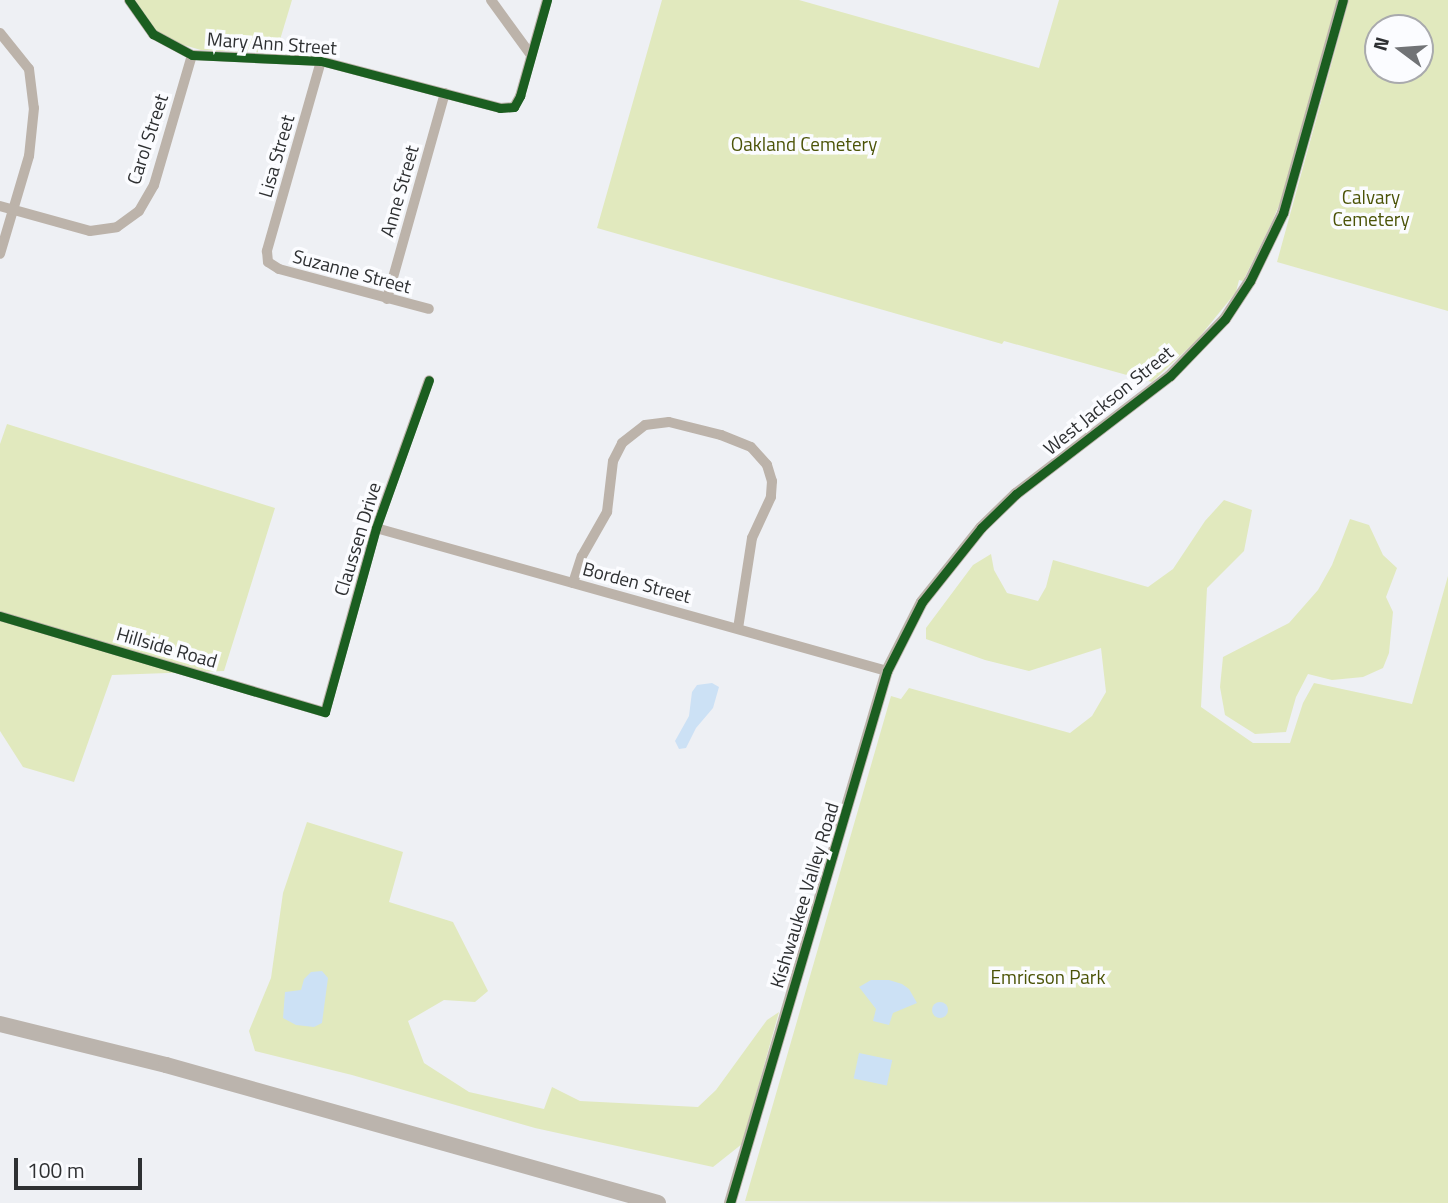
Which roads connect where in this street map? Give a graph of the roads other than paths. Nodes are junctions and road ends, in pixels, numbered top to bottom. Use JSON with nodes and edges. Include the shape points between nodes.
{"nodes":[{"id":1,"x":129,"y":0,"type":"edge"},
{"id":2,"x":491,"y":0,"type":"edge"},
{"id":3,"x":547,"y":0,"type":"edge"},
{"id":4,"x":1343,"y":0,"type":"edge"},
{"id":5,"x":0,"y":33,"type":"edge"},
{"id":6,"x":192,"y":55,"type":"junction"},
{"id":7,"x":531,"y":55,"type":"junction"},
{"id":8,"x":321,"y":61,"type":"junction"},
{"id":9,"x":445,"y":93,"type":"junction"},
{"id":10,"x":0,"y":206,"type":"edge"},
{"id":11,"x":12,"y":210,"type":"junction"},
{"id":12,"x":0,"y":254,"type":"edge"},
{"id":13,"x":268,"y":262,"type":"joint"},
{"id":14,"x":387,"y":299,"type":"junction"},
{"id":15,"x":429,"y":309,"type":"dead end"},
{"id":16,"x":429,"y":380,"type":"dead end"},
{"id":17,"x":376,"y":528,"type":"junction"},
{"id":18,"x":573,"y":583,"type":"junction"},
{"id":19,"x":922,"y":602,"type":"joint"},
{"id":20,"x":0,"y":615,"type":"edge"},
{"id":21,"x":738,"y":628,"type":"junction"},
{"id":22,"x":887,"y":671,"type":"junction"},
{"id":23,"x":324,"y":712,"type":"joint"},
{"id":24,"x":0,"y":1024,"type":"edge"},
{"id":25,"x":658,"y":1203,"type":"edge"},
{"id":26,"x":730,"y":1203,"type":"edge"}],
"edges":[{"from":1,"to":6,"type":"street","name":"Mary Ann Street","via":[[153,34]]},
{"from":2,"to":7,"type":"street"},
{"from":3,"to":7,"type":"street"},
{"from":4,"to":19,"type":"street","name":"West Jackson Street","via":[[1283,212],[1250,281],[1225,319],[1170,376],[1016,494],[981,528]]},
{"from":5,"to":11,"type":"street","via":[[29,69],[34,108],[29,156]]},
{"from":6,"to":8,"type":"street","name":"Mary Ann Street"},
{"from":6,"to":11,"type":"street","name":"Carol Street","via":[[154,185],[139,211],[117,228],[90,231]]},
{"from":7,"to":9,"type":"street","name":"Mary Ann Street","via":[[514,107],[500,108]]},
{"from":8,"to":9,"type":"street","name":"Mary Ann Street"},
{"from":8,"to":13,"type":"street","name":"Lisa Street","via":[[267,251]]},
{"from":9,"to":14,"type":"street","name":"Anne Street"},
{"from":10,"to":11,"type":"street","name":"Carol Street"},
{"from":11,"to":12,"type":"street"},
{"from":13,"to":14,"type":"street","name":"Suzanne Street"},
{"from":14,"to":15,"type":"street","name":"Suzanne Street"},
{"from":16,"to":17,"type":"street","name":"Claussen Drive"},
{"from":17,"to":18,"type":"street","name":"Borden Street"},
{"from":17,"to":23,"type":"street","name":"Claussen Drive"},
{"from":18,"to":21,"type":"street","name":"Borden Street"},
{"from":18,"to":21,"type":"street","via":[[582,556],[607,512],[613,461],[622,443],[645,425],[669,422],[721,435],[751,447],[767,465],[772,481],[771,497],[752,538]]},
{"from":19,"to":22,"type":"street","name":"Kishwaukee Valley Road"},
{"from":20,"to":23,"type":"street","name":"Hillside Road"},
{"from":21,"to":22,"type":"street","name":"Borden Street"},
{"from":22,"to":26,"type":"street","name":"Kishwaukee Valley Road"},
{"from":24,"to":25,"type":"main road","via":[[166,1065]]}]}
